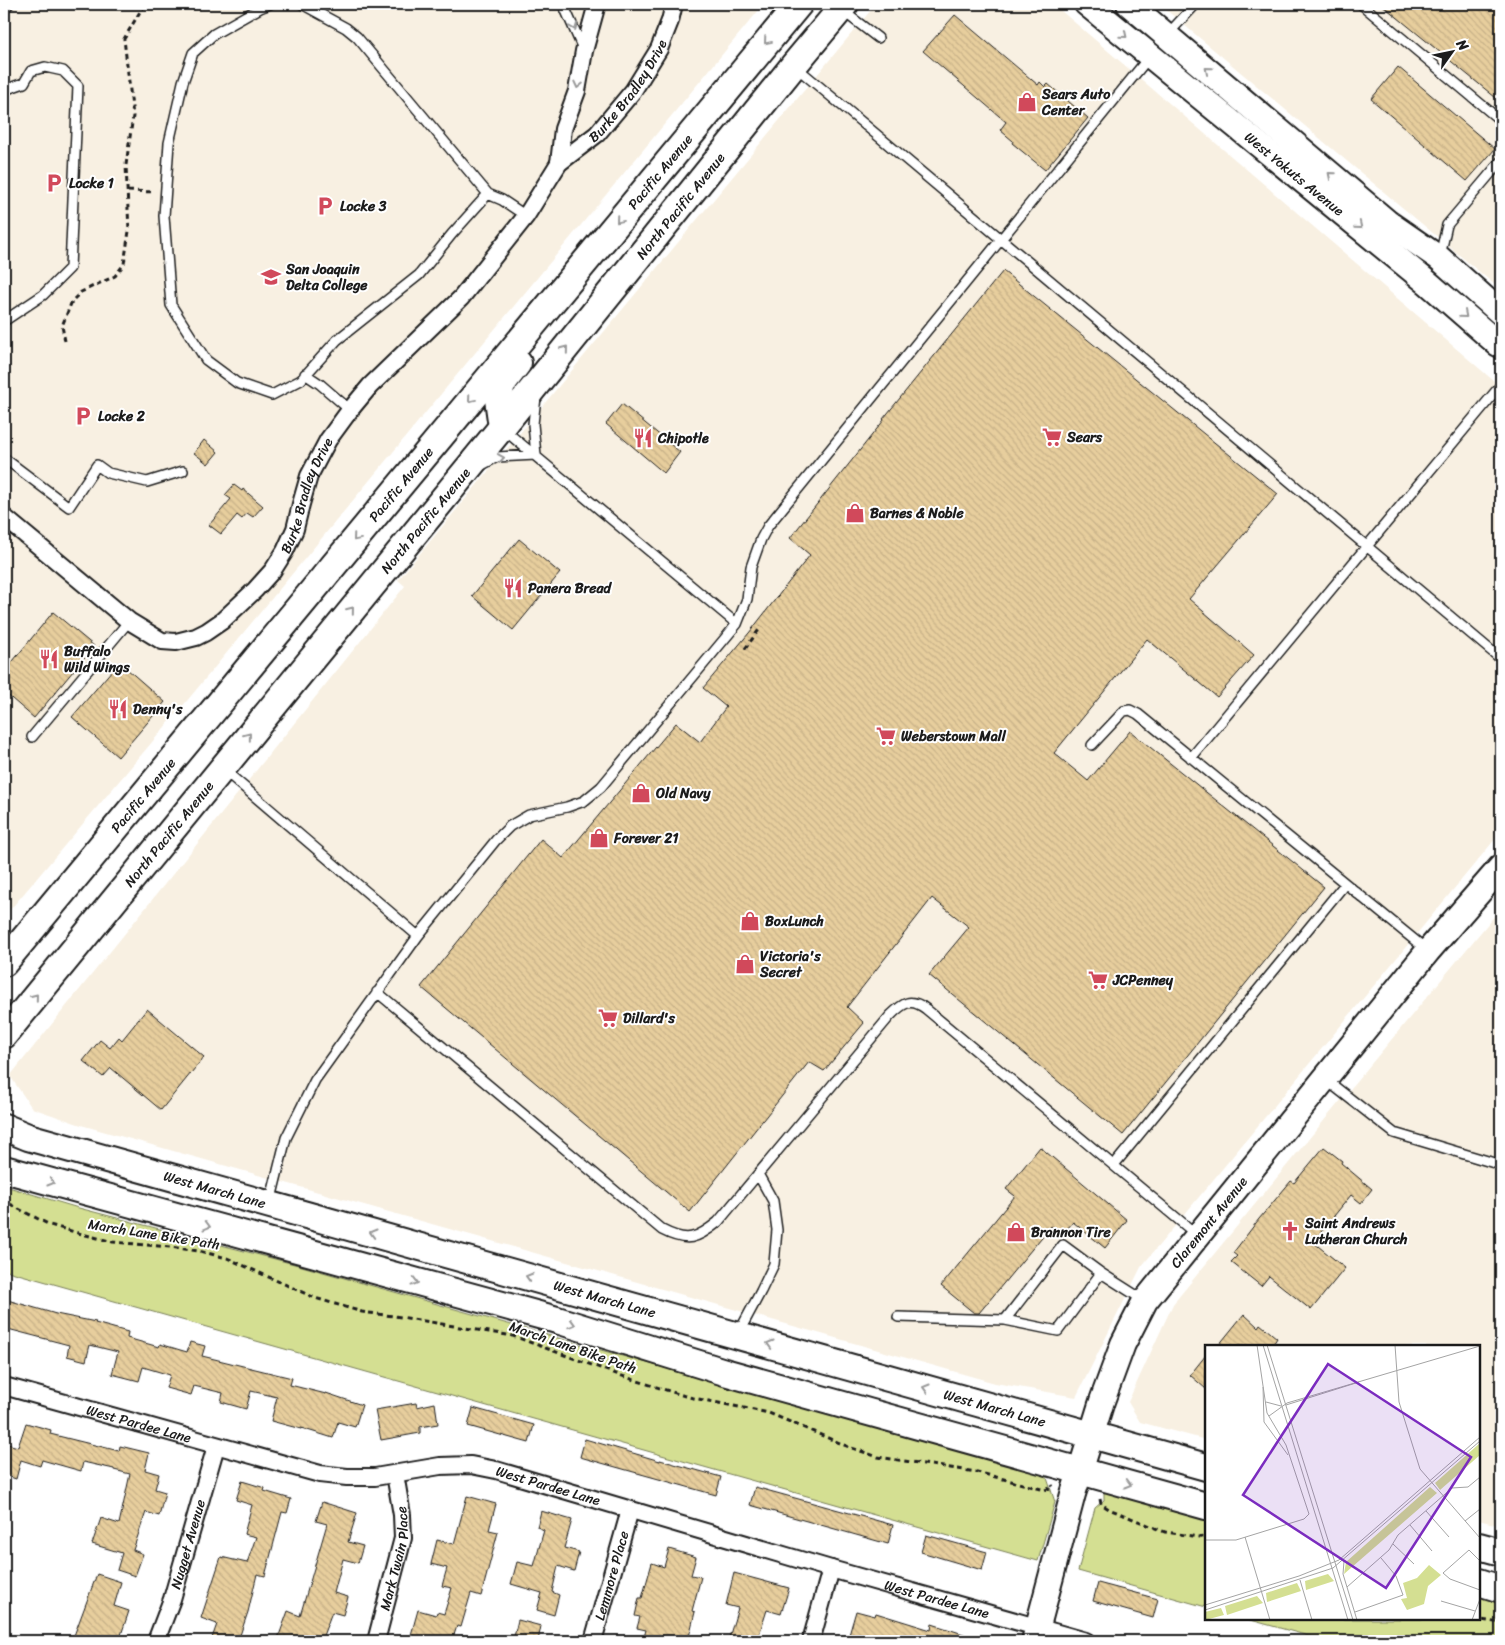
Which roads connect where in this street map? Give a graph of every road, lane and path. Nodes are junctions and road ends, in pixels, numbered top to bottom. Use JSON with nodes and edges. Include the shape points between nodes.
{"nodes":[{"id":1,"x":9,"y":4,"type":"edge"},
{"id":2,"x":147,"y":4,"type":"edge"},
{"id":3,"x":270,"y":4,"type":"edge"},
{"id":4,"x":302,"y":4,"type":"edge"},
{"id":5,"x":563,"y":4,"type":"edge"},
{"id":6,"x":595,"y":4,"type":"edge"},
{"id":7,"x":674,"y":4,"type":"edge"},
{"id":8,"x":798,"y":4,"type":"edge"},
{"id":9,"x":1087,"y":4,"type":"edge"},
{"id":10,"x":1129,"y":4,"type":"edge"},
{"id":11,"x":1196,"y":4,"type":"edge"},
{"id":12,"x":1361,"y":4,"type":"edge"},
{"id":13,"x":843,"y":6,"type":"edge"},
{"id":14,"x":4,"y":9,"type":"edge"},
{"id":15,"x":1167,"y":35,"type":"junction"},
{"id":16,"x":878,"y":38,"type":"dead end"},
{"id":17,"x":584,"y":51,"type":"junction"},
{"id":18,"x":1150,"y":56,"type":"junction"},
{"id":19,"x":794,"y":65,"type":"junction"},
{"id":20,"x":4,"y":90,"type":"edge"},
{"id":21,"x":1501,"y":121,"type":"edge"},
{"id":22,"x":559,"y":162,"type":"junction"},
{"id":23,"x":1501,"y":162,"type":"edge"},
{"id":24,"x":128,"y":192,"type":"junction"},
{"id":25,"x":154,"y":192,"type":"dead end"},
{"id":26,"x":488,"y":194,"type":"junction"},
{"id":27,"x":526,"y":216,"type":"junction"},
{"id":28,"x":1001,"y":240,"type":"junction"},
{"id":29,"x":1439,"y":258,"type":"junction"},
{"id":30,"x":584,"y":262,"type":"junction"},
{"id":31,"x":1501,"y":313,"type":"edge"},
{"id":32,"x":4,"y":321,"type":"edge"},
{"id":33,"x":65,"y":341,"type":"dead end"},
{"id":34,"x":1501,"y":345,"type":"edge"},
{"id":35,"x":305,"y":374,"type":"junction"},
{"id":36,"x":538,"y":382,"type":"junction"},
{"id":37,"x":1501,"y":385,"type":"edge"},
{"id":38,"x":350,"y":410,"type":"junction"},
{"id":39,"x":502,"y":427,"type":"junction"},
{"id":40,"x":536,"y":455,"type":"junction"},
{"id":41,"x":4,"y":458,"type":"edge"},
{"id":42,"x":183,"y":471,"type":"dead end"},
{"id":43,"x":459,"y":479,"type":"junction"},
{"id":44,"x":4,"y":517,"type":"edge"},
{"id":45,"x":1368,"y":546,"type":"junction"},
{"id":46,"x":129,"y":621,"type":"junction"},
{"id":47,"x":737,"y":624,"type":"junction"},
{"id":48,"x":761,"y":627,"type":"dead end"},
{"id":49,"x":745,"y":649,"type":"dead end"},
{"id":50,"x":1501,"y":659,"type":"edge"},
{"id":51,"x":32,"y":737,"type":"dead end"},
{"id":52,"x":1092,"y":746,"type":"dead end"},
{"id":53,"x":1191,"y":758,"type":"junction"},
{"id":54,"x":222,"y":768,"type":"junction"},
{"id":55,"x":1501,"y":867,"type":"edge"},
{"id":56,"x":1345,"y":884,"type":"junction"},
{"id":57,"x":418,"y":936,"type":"junction"},
{"id":58,"x":1428,"y":951,"type":"junction"},
{"id":59,"x":4,"y":963,"type":"edge"},
{"id":60,"x":377,"y":992,"type":"junction"},
{"id":61,"x":4,"y":1035,"type":"edge"},
{"id":62,"x":1325,"y":1079,"type":"junction"},
{"id":63,"x":4,"y":1127,"type":"edge"},
{"id":64,"x":1114,"y":1165,"type":"junction"},
{"id":65,"x":1501,"y":1165,"type":"edge"},
{"id":66,"x":4,"y":1169,"type":"edge"},
{"id":67,"x":758,"y":1174,"type":"junction"},
{"id":68,"x":4,"y":1198,"type":"edge"},
{"id":69,"x":270,"y":1204,"type":"junction"},
{"id":70,"x":1198,"y":1235,"type":"junction"},
{"id":71,"x":1101,"y":1273,"type":"junction"},
{"id":72,"x":1145,"y":1301,"type":"junction"},
{"id":73,"x":898,"y":1317,"type":"dead end"},
{"id":74,"x":1006,"y":1320,"type":"junction"},
{"id":75,"x":738,"y":1335,"type":"junction"},
{"id":76,"x":4,"y":1386,"type":"edge"},
{"id":77,"x":1091,"y":1434,"type":"junction"},
{"id":78,"x":216,"y":1446,"type":"junction"},
{"id":79,"x":1205,"y":1467,"type":"edge"},
{"id":80,"x":1081,"y":1470,"type":"junction"},
{"id":81,"x":396,"y":1474,"type":"junction"},
{"id":82,"x":1053,"y":1487,"type":"dead end"},
{"id":83,"x":1099,"y":1494,"type":"dead end"},
{"id":84,"x":1205,"y":1506,"type":"edge"},
{"id":85,"x":630,"y":1510,"type":"junction"},
{"id":86,"x":1205,"y":1538,"type":"edge"},
{"id":87,"x":1480,"y":1546,"type":"edge"},
{"id":88,"x":1501,"y":1552,"type":"edge"},
{"id":89,"x":831,"y":1569,"type":"junction"},
{"id":90,"x":1480,"y":1582,"type":"edge"},
{"id":91,"x":1501,"y":1589,"type":"edge"},
{"id":92,"x":1480,"y":1620,"type":"edge"},
{"id":93,"x":1501,"y":1623,"type":"edge"},
{"id":94,"x":1036,"y":1634,"type":"edge"},
{"id":95,"x":156,"y":1641,"type":"edge"},
{"id":96,"x":376,"y":1641,"type":"edge"},
{"id":97,"x":593,"y":1641,"type":"edge"},
{"id":98,"x":810,"y":1641,"type":"edge"},
{"id":99,"x":1086,"y":1641,"type":"edge"}],
"edges":[{"from":1,"to":14,"type":"lane"},
{"from":2,"to":24,"type":"path","via":[[124,39],[133,116],[126,165]]},
{"from":3,"to":35,"type":"lane","via":[[214,34],[193,52],[183,82],[169,143],[164,216],[171,305],[206,360],[238,382],[272,395]]},
{"from":4,"to":26,"type":"lane","via":[[357,37]]},
{"from":5,"to":17,"type":"lane","one_way":true},
{"from":6,"to":17,"type":"street","name":"Burke Bradley Drive"},
{"from":7,"to":22,"type":"street","name":"Burke Bradley Drive","via":[[659,50],[633,91],[597,134]]},
{"from":8,"to":30,"type":"main road","name":"Pacific Avenue","one_way":true},
{"from":9,"to":18,"type":"street","name":"West Yokuts Avenue","one_way":true},
{"from":10,"to":15,"type":"street","name":"West Yokuts Avenue"},
{"from":11,"to":15,"type":"lane"},
{"from":12,"to":21,"type":"lane"},
{"from":13,"to":16,"type":"lane"},
{"from":13,"to":19,"type":"main road","name":"North Pacific Avenue"},
{"from":29,"to":15,"type":"street","name":"West Yokuts Avenue","one_way":true,"via":[[1387,222]]},
{"from":17,"to":22,"type":"street","name":"Burke Bradley Drive","one_way":true,"via":[[577,92],[563,129]]},
{"from":18,"to":28,"type":"lane"},
{"from":18,"to":34,"type":"street","name":"West Yokuts Avenue","one_way":true},
{"from":19,"to":28,"type":"lane"},
{"from":36,"to":19,"type":"main road","name":"North Pacific Avenue","one_way":true},
{"from":20,"to":32,"type":"lane","via":[[24,83],[30,71],[45,67],[63,71],[78,86],[70,268],[43,295]]},
{"from":22,"to":27,"type":"street","name":"Burke Bradley Drive"},
{"from":23,"to":29,"type":"lane","via":[[1448,225]]},
{"from":24,"to":25,"type":"path"},
{"from":24,"to":33,"type":"path","via":[[129,231],[124,264],[115,276],[81,292],[72,301],[62,326]]},
{"from":26,"to":27,"type":"lane"},
{"from":26,"to":35,"type":"lane","via":[[419,275],[337,340]]},
{"from":27,"to":38,"type":"street","name":"Burke Bradley Drive","via":[[461,298],[370,386]]},
{"from":28,"to":45,"type":"lane"},
{"from":28,"to":47,"type":"lane","via":[[768,526],[751,567],[747,599]]},
{"from":29,"to":31,"type":"street","name":"West Yokuts Avenue"},
{"from":30,"to":39,"type":"main road","via":[[582,284],[502,384],[498,399]]},
{"from":30,"to":59,"type":"main road","name":"Pacific Avenue","one_way":true},
{"from":35,"to":38,"type":"lane"},
{"from":36,"to":39,"type":"main road","name":"North Pacific Avenue"},
{"from":36,"to":40,"type":"lane","via":[[534,424]]},
{"from":37,"to":45,"type":"lane"},
{"from":38,"to":46,"type":"street","name":"Burke Bradley Drive","via":[[328,440],[309,476],[295,529],[285,551],[255,590],[222,621],[188,640],[162,641]]},
{"from":39,"to":40,"type":"lane"},
{"from":39,"to":43,"type":"main road","name":"North Pacific Avenue"},
{"from":43,"to":40,"type":"lane","one_way":true,"via":[[497,457]]},
{"from":40,"to":47,"type":"lane"},
{"from":41,"to":42,"type":"lane","via":[[69,507],[97,465],[108,473],[148,482]]},
{"from":54,"to":43,"type":"main road","name":"North Pacific Avenue","one_way":true},
{"from":44,"to":46,"type":"street","name":"Burke Bradley Drive"},
{"from":45,"to":50,"type":"lane"},
{"from":45,"to":53,"type":"lane"},
{"from":46,"to":51,"type":"lane"},
{"from":47,"to":57,"type":"lane","via":[[602,787],[584,801],[529,816],[510,826]]},
{"from":48,"to":49,"type":"path"},
{"from":52,"to":53,"type":"lane","via":[[1124,711],[1130,710]]},
{"from":53,"to":56,"type":"lane"},
{"from":54,"to":57,"type":"lane"},
{"from":61,"to":54,"type":"main road","name":"North Pacific Avenue","one_way":true},
{"from":55,"to":58,"type":"street","name":"Claremont Avenue"},
{"from":56,"to":58,"type":"lane"},
{"from":56,"to":64,"type":"lane"},
{"from":57,"to":60,"type":"lane"},
{"from":58,"to":62,"type":"street","name":"Claremont Avenue"},
{"from":60,"to":67,"type":"lane","via":[[662,1230],[676,1237],[689,1239],[706,1232]]},
{"from":60,"to":69,"type":"lane","via":[[306,1097],[286,1138]]},
{"from":62,"to":65,"type":"lane","via":[[1394,1133]]},
{"from":62,"to":70,"type":"street","name":"Claremont Avenue"},
{"from":63,"to":69,"type":"main road","name":"West March Lane","via":[[28,1137]]},
{"from":64,"to":67,"type":"lane","via":[[926,1009],[918,1003],[908,1002],[900,1005],[890,1016]]},
{"from":64,"to":70,"type":"lane"},
{"from":66,"to":80,"type":"main road","one_way":true,"via":[[557,1320],[728,1373]]},
{"from":67,"to":75,"type":"lane","via":[[772,1201],[777,1230],[774,1264]]},
{"from":68,"to":82,"type":"path","name":"March Lane Bike Path","via":[[50,1225],[113,1242],[199,1251],[227,1258],[315,1298],[362,1312],[513,1336],[688,1397],[769,1413],[878,1457],[977,1472],[1045,1490]]},
{"from":75,"to":69,"type":"main road","name":"West March Lane","one_way":true},
{"from":70,"to":72,"type":"street","name":"Claremont Avenue"},
{"from":71,"to":72,"type":"lane"},
{"from":71,"to":74,"type":"lane","via":[[1058,1331]]},
{"from":71,"to":74,"type":"lane","via":[[1063,1245]]},
{"from":72,"to":77,"type":"street","name":"Claremont Avenue","via":[[1109,1378]]},
{"from":73,"to":74,"type":"lane"},
{"from":77,"to":75,"type":"main road","name":"West March Lane","one_way":true},
{"from":76,"to":78,"type":"street","name":"West Pardee Lane"},
{"from":77,"to":79,"type":"main road","name":"West March Lane"},
{"from":77,"to":80,"type":"street","name":"Claremont Avenue"},
{"from":78,"to":81,"type":"street","name":"West Pardee Lane","via":[[320,1474],[375,1477]]},
{"from":78,"to":95,"type":"street","name":"Nugget Avenue","via":[[172,1599]]},
{"from":80,"to":84,"type":"main road","one_way":true},
{"from":80,"to":94,"type":"street","name":"Claremont Avenue"},
{"from":81,"to":85,"type":"street","name":"West Pardee Lane","via":[[440,1466],[471,1465]]},
{"from":81,"to":96,"type":"street","name":"Mark Twain Place","via":[[403,1538]]},
{"from":83,"to":86,"type":"path","via":[[1101,1504],[1109,1509],[1165,1532]]},
{"from":85,"to":89,"type":"street","name":"West Pardee Lane"},
{"from":85,"to":97,"type":"street","name":"Lemmore Place"},
{"from":87,"to":88,"type":"main road"},
{"from":89,"to":94,"type":"street","name":"West Pardee Lane"},
{"from":89,"to":98,"type":"street"},
{"from":90,"to":91,"type":"main road"},
{"from":92,"to":93,"type":"path"},
{"from":94,"to":99,"type":"street","name":"West Pardee Lane"}]}
